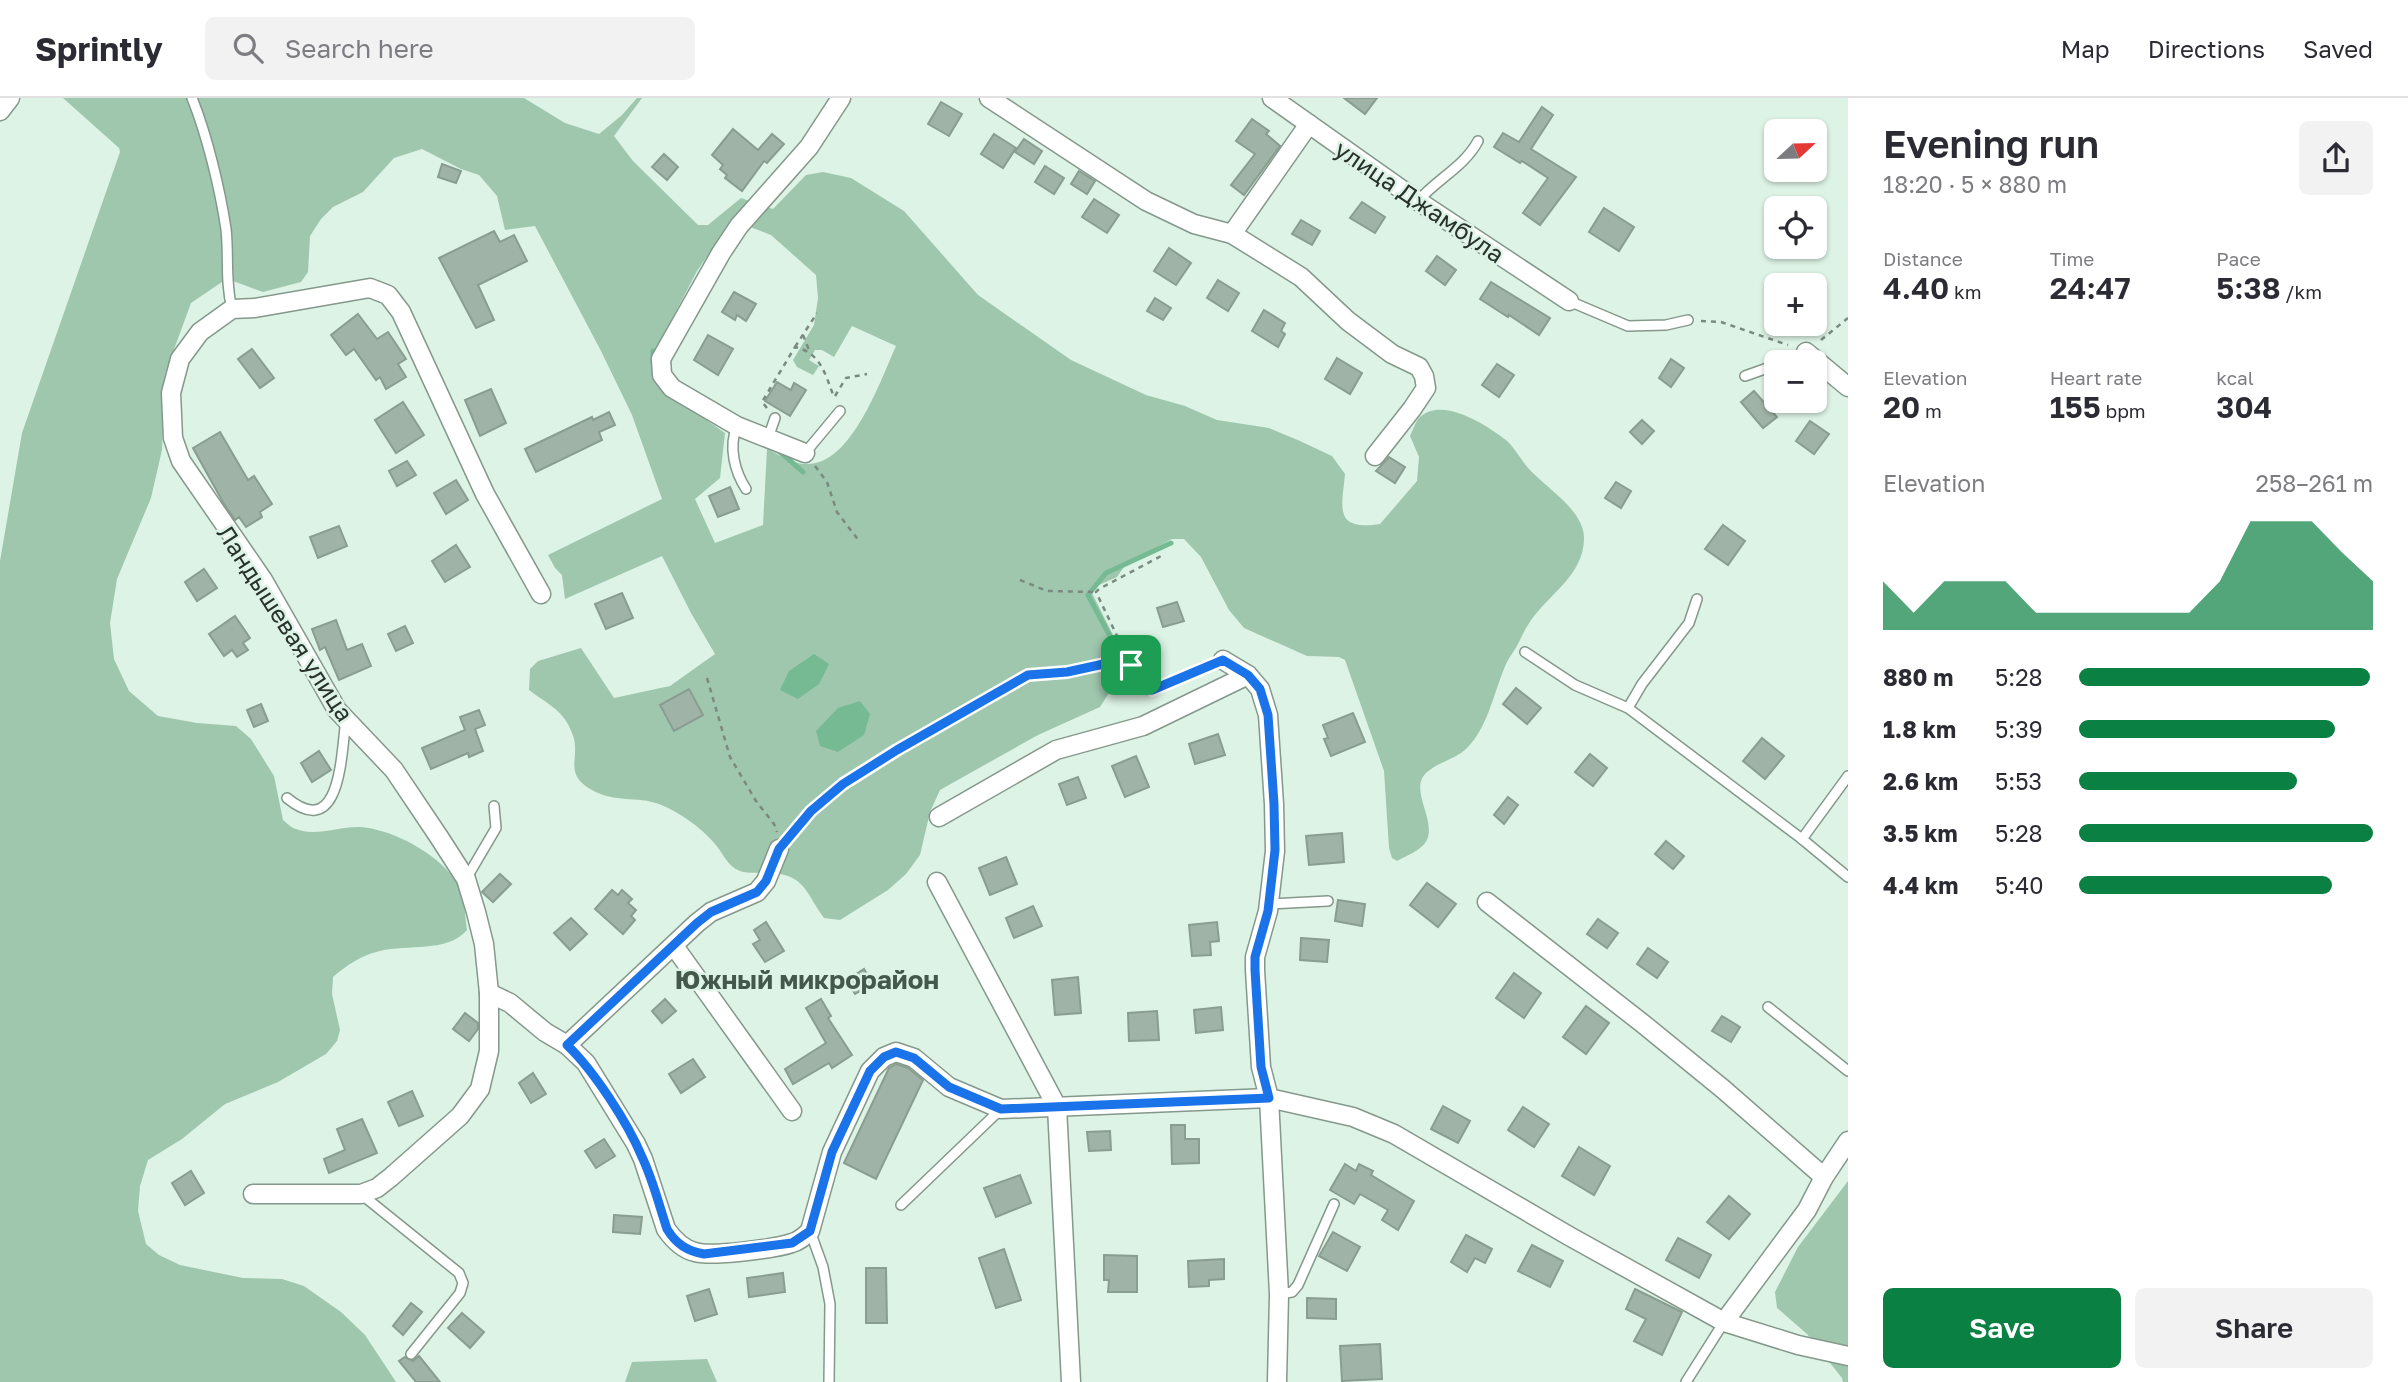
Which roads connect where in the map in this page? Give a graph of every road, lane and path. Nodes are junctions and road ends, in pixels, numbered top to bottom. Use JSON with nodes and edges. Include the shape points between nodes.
{"nodes":[{"id":1,"x":10,"y":98,"type":"edge"},
{"id":2,"x":192,"y":98,"type":"edge"},
{"id":3,"x":841,"y":98,"type":"edge"},
{"id":4,"x":989,"y":98,"type":"edge"},
{"id":5,"x":1272,"y":98,"type":"edge"},
{"id":6,"x":0,"y":111,"type":"edge"},
{"id":7,"x":1309,"y":124,"type":"junction"},
{"id":8,"x":1478,"y":141,"type":"dead end"},
{"id":9,"x":1418,"y":201,"type":"junction"},
{"id":10,"x":1233,"y":234,"type":"junction"},
{"id":11,"x":1569,"y":302,"type":"joint"},
{"id":12,"x":232,"y":309,"type":"junction"},
{"id":13,"x":817,"y":313,"type":"dead end"},
{"id":14,"x":1848,"y":318,"type":"edge"},
{"id":15,"x":1688,"y":320,"type":"joint"},
{"id":16,"x":803,"y":335,"type":"junction"},
{"id":17,"x":795,"y":347,"type":"junction"},
{"id":18,"x":808,"y":350,"type":"junction"},
{"id":19,"x":1801,"y":350,"type":"edge"},
{"id":20,"x":1808,"y":350,"type":"edge"},
{"id":21,"x":1764,"y":369,"type":"edge"},
{"id":22,"x":1827,"y":370,"type":"edge"},
{"id":23,"x":867,"y":374,"type":"dead end"},
{"id":24,"x":1745,"y":376,"type":"dead end"},
{"id":25,"x":846,"y":378,"type":"dead end"},
{"id":26,"x":1848,"y":387,"type":"edge"},
{"id":27,"x":834,"y":397,"type":"dead end"},
{"id":28,"x":840,"y":411,"type":"dead end"},
{"id":29,"x":775,"y":418,"type":"joint"},
{"id":30,"x":737,"y":426,"type":"junction"},
{"id":31,"x":768,"y":438,"type":"junction"},
{"id":32,"x":805,"y":453,"type":"junction"},
{"id":33,"x":1375,"y":456,"type":"dead end"},
{"id":34,"x":746,"y":489,"type":"dead end"},
{"id":35,"x":859,"y":541,"type":"dead end"},
{"id":36,"x":1163,"y":555,"type":"dead end"},
{"id":37,"x":1020,"y":580,"type":"dead end"},
{"id":38,"x":1097,"y":592,"type":"junction"},
{"id":39,"x":541,"y":594,"type":"dead end"},
{"id":40,"x":1697,"y":599,"type":"dead end"},
{"id":41,"x":1525,"y":652,"type":"dead end"},
{"id":42,"x":1223,"y":660,"type":"joint"},
{"id":43,"x":1131,"y":665,"type":"junction"},
{"id":44,"x":1248,"y":675,"type":"junction"},
{"id":45,"x":707,"y":677,"type":"dead end"},
{"id":46,"x":1628,"y":708,"type":"junction"},
{"id":47,"x":346,"y":720,"type":"junction"},
{"id":48,"x":1848,"y":776,"type":"edge"},
{"id":49,"x":286,"y":798,"type":"dead end"},
{"id":50,"x":494,"y":806,"type":"dead end"},
{"id":51,"x":939,"y":817,"type":"dead end"},
{"id":52,"x":1802,"y":839,"type":"junction"},
{"id":53,"x":779,"y":849,"type":"junction"},
{"id":54,"x":1848,"y":877,"type":"edge"},
{"id":55,"x":466,"y":879,"type":"junction"},
{"id":56,"x":937,"y":882,"type":"dead end"},
{"id":57,"x":1328,"y":901,"type":"dead end"},
{"id":58,"x":1487,"y":902,"type":"dead end"},
{"id":59,"x":1268,"y":904,"type":"junction"},
{"id":60,"x":674,"y":946,"type":"junction"},
{"id":61,"x":489,"y":993,"type":"junction"},
{"id":62,"x":1768,"y":1007,"type":"dead end"},
{"id":63,"x":567,"y":1045,"type":"junction"},
{"id":64,"x":1848,"y":1071,"type":"edge"},
{"id":65,"x":1269,"y":1098,"type":"junction"},
{"id":66,"x":1057,"y":1107,"type":"junction"},
{"id":67,"x":1001,"y":1109,"type":"junction"},
{"id":68,"x":792,"y":1111,"type":"dead end"},
{"id":69,"x":1848,"y":1141,"type":"edge"},
{"id":70,"x":1824,"y":1177,"type":"junction"},
{"id":71,"x":253,"y":1194,"type":"dead end"},
{"id":72,"x":361,"y":1194,"type":"junction"},
{"id":73,"x":1335,"y":1204,"type":"dead end"},
{"id":74,"x":901,"y":1205,"type":"dead end"},
{"id":75,"x":810,"y":1231,"type":"junction"},
{"id":76,"x":1279,"y":1294,"type":"junction"},
{"id":77,"x":1724,"y":1322,"type":"junction"},
{"id":78,"x":411,"y":1354,"type":"dead end"},
{"id":79,"x":1848,"y":1356,"type":"edge"},
{"id":80,"x":829,"y":1382,"type":"edge"},
{"id":81,"x":1071,"y":1382,"type":"edge"},
{"id":82,"x":1277,"y":1382,"type":"edge"},
{"id":83,"x":1686,"y":1382,"type":"edge"}],
"edges":[{"from":1,"to":6,"type":"street"},
{"from":2,"to":12,"type":"lane","via":[[222,207]]},
{"from":3,"to":30,"type":"street","via":[[809,148],[739,226],[661,359],[662,375],[672,388]]},
{"from":4,"to":10,"type":"street","via":[[1146,201],[1194,224]]},
{"from":5,"to":7,"type":"street","name":"улица Джамбула"},
{"from":7,"to":9,"type":"street","name":"улица Джамбула"},
{"from":7,"to":10,"type":"street"},
{"from":8,"to":9,"type":"lane","via":[[1469,155]]},
{"from":9,"to":11,"type":"street","name":"улица Джамбула"},
{"from":10,"to":33,"type":"street","via":[[1301,277],[1348,321],[1419,368],[1426,388]]},
{"from":11,"to":15,"type":"lane","via":[[1628,326]]},
{"from":12,"to":39,"type":"street","via":[[370,288],[388,295],[401,312],[485,494]]},
{"from":12,"to":47,"type":"street","name":"Ландышевая улица","via":[[200,332],[180,359],[171,393],[173,438],[181,461],[263,580]]},
{"from":13,"to":16,"type":"path"},
{"from":14,"to":20,"type":"path"},
{"from":15,"to":19,"type":"path","via":[[1721,322]]},
{"from":16,"to":17,"type":"path"},
{"from":16,"to":18,"type":"path"},
{"from":17,"to":18,"type":"path"},
{"from":17,"to":29,"type":"path","via":[[762,402]]},
{"from":18,"to":27,"type":"path","via":[[821,365]]},
{"from":21,"to":24,"type":"lane"},
{"from":22,"to":26,"type":"street"},
{"from":23,"to":25,"type":"path"},
{"from":28,"to":32,"type":"lane"},
{"from":29,"to":31,"type":"lane"},
{"from":30,"to":31,"type":"street"},
{"from":30,"to":34,"type":"lane","via":[[733,450],[737,475]]},
{"from":31,"to":32,"type":"street"},
{"from":32,"to":35,"type":"path","via":[[827,482],[837,512]]},
{"from":36,"to":38,"type":"path"},
{"from":37,"to":38,"type":"path","via":[[1047,591]]},
{"from":38,"to":43,"type":"path"},
{"from":40,"to":46,"type":"lane","via":[[1689,623]]},
{"from":41,"to":46,"type":"lane","via":[[1575,685]]},
{"from":42,"to":43,"type":"path","via":[[1152,690]]},
{"from":42,"to":44,"type":"street"},
{"from":43,"to":53,"type":"path","via":[[1113,662],[1028,675],[843,784],[811,811]]},
{"from":44,"to":51,"type":"street","via":[[1143,726],[1056,750]]},
{"from":44,"to":59,"type":"street","via":[[1260,689],[1268,715],[1275,850]]},
{"from":45,"to":53,"type":"path","via":[[730,757],[774,824]]},
{"from":46,"to":52,"type":"lane"},
{"from":47,"to":49,"type":"lane","via":[[339,782],[331,799],[308,810]]},
{"from":47,"to":55,"type":"street","name":"Ландышевая улица","via":[[394,770]]},
{"from":48,"to":52,"type":"lane"},
{"from":50,"to":55,"type":"lane","via":[[496,828]]},
{"from":52,"to":54,"type":"lane"},
{"from":53,"to":60,"type":"street","via":[[757,892],[711,912]]},
{"from":55,"to":61,"type":"street","name":"Ландышевая улица","via":[[484,944]]},
{"from":56,"to":66,"type":"street"},
{"from":57,"to":59,"type":"lane"},
{"from":58,"to":70,"type":"street","via":[[1672,1048]]},
{"from":59,"to":65,"type":"street","via":[[1255,970],[1261,1067]]},
{"from":60,"to":63,"type":"street"},
{"from":60,"to":68,"type":"street"},
{"from":61,"to":63,"type":"street"},
{"from":61,"to":72,"type":"street","name":"Ландышевая улица","via":[[489,1051],[480,1089],[460,1116],[391,1177]]},
{"from":62,"to":64,"type":"lane"},
{"from":63,"to":75,"type":"street","via":[[586,1063],[636,1144],[667,1229],[683,1247],[704,1254],[740,1251],[792,1243]]},
{"from":65,"to":66,"type":"street"},
{"from":65,"to":76,"type":"street"},
{"from":65,"to":77,"type":"street","via":[[1353,1117],[1394,1134]]},
{"from":66,"to":67,"type":"street"},
{"from":66,"to":81,"type":"street"},
{"from":67,"to":74,"type":"lane"},
{"from":67,"to":75,"type":"street","via":[[949,1087],[914,1058],[896,1052],[884,1057],[870,1071],[832,1152]]},
{"from":69,"to":70,"type":"street"},
{"from":70,"to":77,"type":"street","via":[[1807,1210]]},
{"from":71,"to":72,"type":"street","name":"Ландышевая улица"},
{"from":72,"to":78,"type":"lane","via":[[459,1273],[463,1283]]},
{"from":73,"to":76,"type":"lane","via":[[1298,1285],[1292,1293]]},
{"from":75,"to":80,"type":"lane","via":[[831,1304]]},
{"from":76,"to":82,"type":"street"},
{"from":77,"to":79,"type":"street"},
{"from":77,"to":83,"type":"lane"}]}
